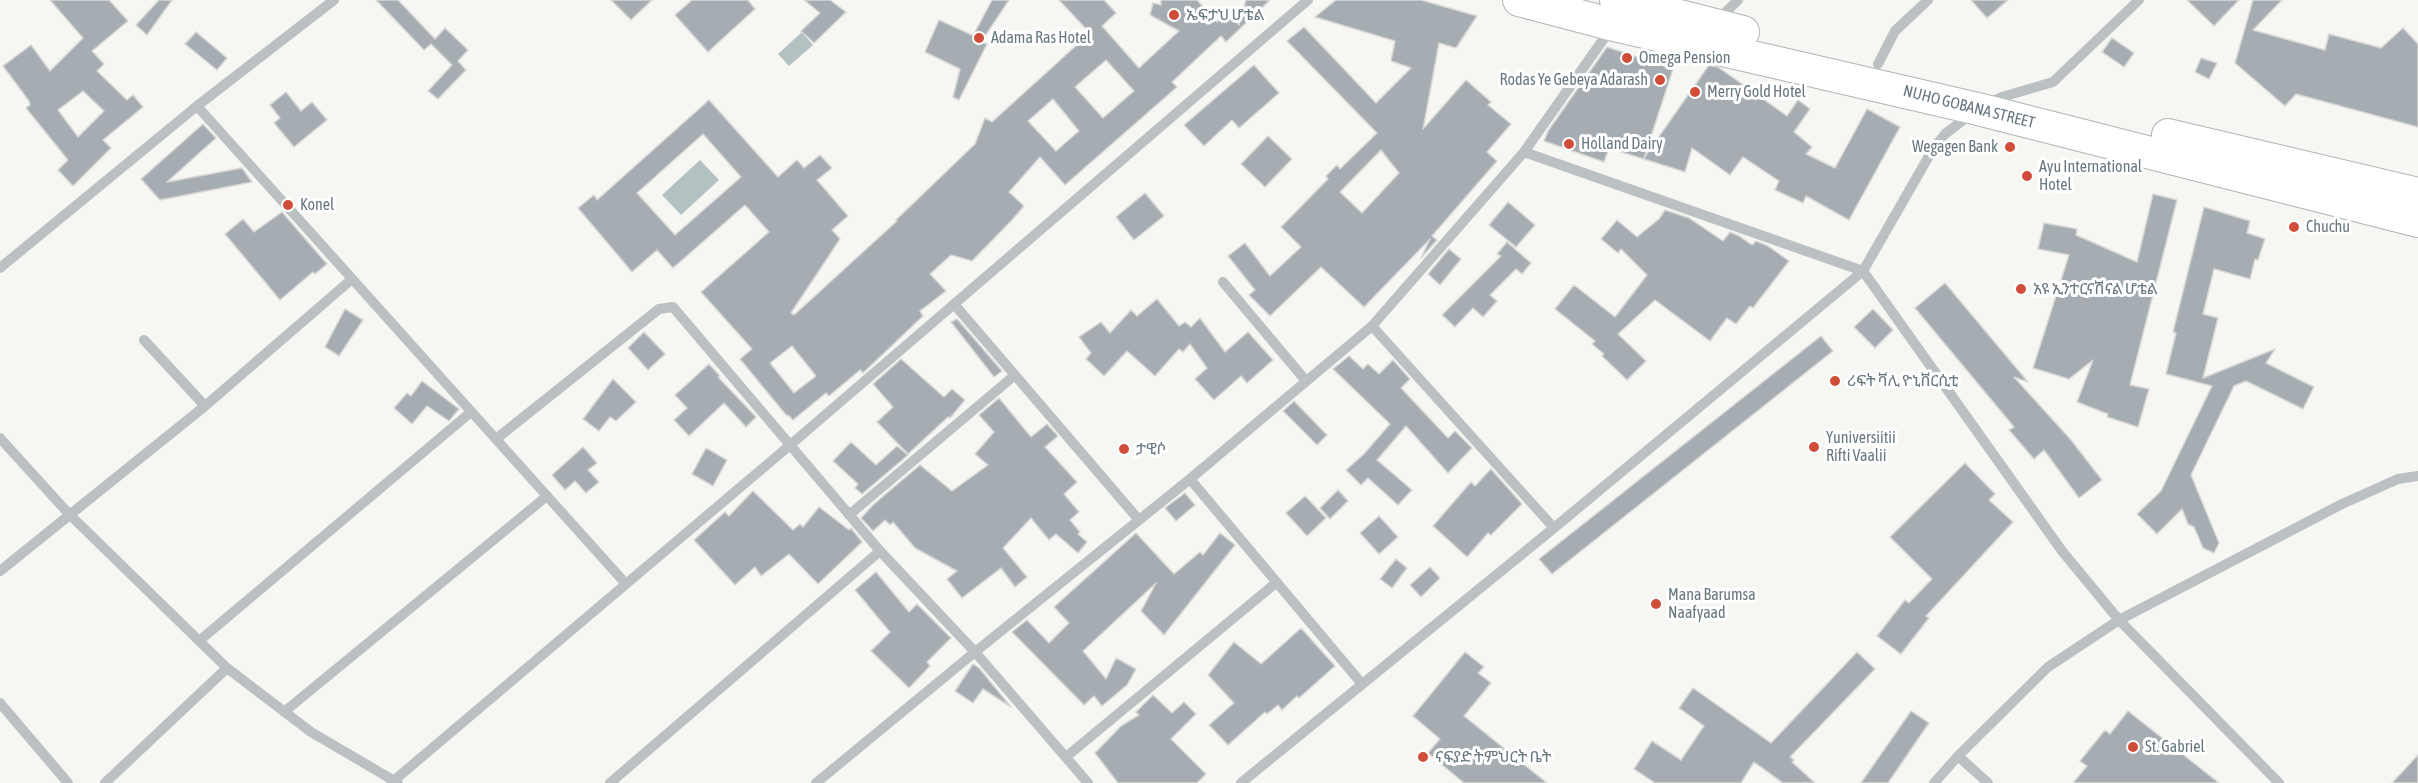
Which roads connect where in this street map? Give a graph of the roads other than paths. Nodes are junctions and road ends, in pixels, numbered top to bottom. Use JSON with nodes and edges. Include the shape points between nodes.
{"nodes":[{"id":1,"x":334,"y":0,"type":"edge"},
{"id":2,"x":1308,"y":0,"type":"edge"},
{"id":3,"x":1518,"y":0,"type":"edge"},
{"id":4,"x":1738,"y":0,"type":"edge"},
{"id":5,"x":1928,"y":0,"type":"edge"},
{"id":6,"x":2139,"y":0,"type":"edge"},
{"id":7,"x":1615,"y":12,"type":"edge"},
{"id":8,"x":1703,"y":34,"type":"junction"},
{"id":9,"x":1878,"y":64,"type":"junction"},
{"id":10,"x":1990,"y":103,"type":"junction"},
{"id":11,"x":197,"y":106,"type":"junction"},
{"id":12,"x":1524,"y":152,"type":"junction"},
{"id":13,"x":2416,"y":211,"type":"edge"},
{"id":14,"x":0,"y":268,"type":"edge"},
{"id":15,"x":1863,"y":271,"type":"junction"},
{"id":16,"x":352,"y":279,"type":"junction"},
{"id":17,"x":1223,"y":282,"type":"dead end"},
{"id":18,"x":954,"y":304,"type":"junction"},
{"id":19,"x":1372,"y":326,"type":"junction"},
{"id":20,"x":144,"y":340,"type":"dead end"},
{"id":21,"x":1015,"y":375,"type":"junction"},
{"id":22,"x":1306,"y":381,"type":"junction"},
{"id":23,"x":205,"y":406,"type":"junction"},
{"id":24,"x":471,"y":412,"type":"junction"},
{"id":25,"x":0,"y":438,"type":"edge"},
{"id":26,"x":496,"y":439,"type":"junction"},
{"id":27,"x":789,"y":446,"type":"junction"},
{"id":28,"x":2418,"y":476,"type":"edge"},
{"id":29,"x":1190,"y":479,"type":"junction"},
{"id":30,"x":547,"y":496,"type":"junction"},
{"id":31,"x":69,"y":514,"type":"junction"},
{"id":32,"x":849,"y":515,"type":"junction"},
{"id":33,"x":1140,"y":520,"type":"junction"},
{"id":34,"x":1554,"y":528,"type":"junction"},
{"id":35,"x":880,"y":551,"type":"junction"},
{"id":36,"x":0,"y":571,"type":"edge"},
{"id":37,"x":1277,"y":582,"type":"junction"},
{"id":38,"x":626,"y":584,"type":"junction"},
{"id":39,"x":2119,"y":620,"type":"junction"},
{"id":40,"x":199,"y":641,"type":"junction"},
{"id":41,"x":975,"y":651,"type":"junction"},
{"id":42,"x":228,"y":668,"type":"junction"},
{"id":43,"x":1362,"y":684,"type":"junction"},
{"id":44,"x":0,"y":703,"type":"edge"},
{"id":45,"x":284,"y":712,"type":"junction"},
{"id":46,"x":1066,"y":756,"type":"junction"},
{"id":47,"x":1958,"y":756,"type":"junction"},
{"id":48,"x":394,"y":782,"type":"edge"},
{"id":49,"x":68,"y":783,"type":"edge"},
{"id":50,"x":105,"y":783,"type":"edge"},
{"id":51,"x":610,"y":783,"type":"edge"},
{"id":52,"x":816,"y":783,"type":"edge"},
{"id":53,"x":1088,"y":783,"type":"edge"},
{"id":54,"x":1241,"y":783,"type":"edge"},
{"id":55,"x":1934,"y":783,"type":"edge"},
{"id":56,"x":1988,"y":783,"type":"edge"},
{"id":57,"x":2279,"y":783,"type":"edge"}],
"edges":[{"from":1,"to":11,"type":"street"},
{"from":2,"to":18,"type":"street"},
{"from":3,"to":7,"type":"main road","name":"NUHO GOBANA STREET"},
{"from":4,"to":8,"type":"street"},
{"from":5,"to":9,"type":"street","via":[[1895,31]]},
{"from":6,"to":10,"type":"street","via":[[2053,82]]},
{"from":7,"to":8,"type":"main road","name":"NUHO GOBANA STREET"},
{"from":7,"to":12,"type":"street"},
{"from":8,"to":9,"type":"main road","name":"NUHO GOBANA STREET"},
{"from":8,"to":10,"type":"main road","name":"NUHO GOBANA STREET"},
{"from":9,"to":10,"type":"main road","name":"NUHO GOBANA STREET"},
{"from":10,"to":13,"type":"main road","name":"NUHO GOBANA STREET"},
{"from":10,"to":15,"type":"street","via":[[1945,134],[1933,149]]},
{"from":11,"to":14,"type":"street"},
{"from":11,"to":16,"type":"street"},
{"from":12,"to":15,"type":"street"},
{"from":12,"to":19,"type":"street"},
{"from":15,"to":34,"type":"street"},
{"from":15,"to":39,"type":"street","via":[[2062,551]]},
{"from":16,"to":23,"type":"street"},
{"from":16,"to":24,"type":"street"},
{"from":17,"to":22,"type":"street"},
{"from":18,"to":21,"type":"street"},
{"from":18,"to":27,"type":"street"},
{"from":19,"to":22,"type":"street"},
{"from":19,"to":34,"type":"street"},
{"from":20,"to":23,"type":"street"},
{"from":21,"to":32,"type":"street"},
{"from":21,"to":33,"type":"street"},
{"from":22,"to":29,"type":"street"},
{"from":23,"to":31,"type":"street"},
{"from":24,"to":26,"type":"street"},
{"from":24,"to":40,"type":"street"},
{"from":25,"to":31,"type":"street"},
{"from":26,"to":27,"type":"street","via":[[659,309],[673,307]]},
{"from":26,"to":30,"type":"street"},
{"from":27,"to":32,"type":"street"},
{"from":27,"to":38,"type":"street"},
{"from":28,"to":39,"type":"street","via":[[2398,479],[2342,504]]},
{"from":29,"to":33,"type":"street"},
{"from":29,"to":37,"type":"street"},
{"from":30,"to":38,"type":"street"},
{"from":30,"to":45,"type":"street"},
{"from":31,"to":36,"type":"street"},
{"from":31,"to":40,"type":"street"},
{"from":32,"to":35,"type":"street"},
{"from":33,"to":41,"type":"street"},
{"from":34,"to":43,"type":"street"},
{"from":35,"to":41,"type":"street"},
{"from":35,"to":51,"type":"street"},
{"from":37,"to":43,"type":"street"},
{"from":37,"to":46,"type":"street"},
{"from":38,"to":48,"type":"street"},
{"from":39,"to":47,"type":"street","via":[[2048,667]]},
{"from":39,"to":57,"type":"street"},
{"from":40,"to":42,"type":"street"},
{"from":41,"to":46,"type":"street"},
{"from":41,"to":52,"type":"street"},
{"from":42,"to":45,"type":"street"},
{"from":42,"to":50,"type":"street"},
{"from":43,"to":54,"type":"street"},
{"from":44,"to":49,"type":"street"},
{"from":45,"to":48,"type":"street"},
{"from":46,"to":53,"type":"street"},
{"from":47,"to":55,"type":"street"},
{"from":47,"to":56,"type":"street"}]}
